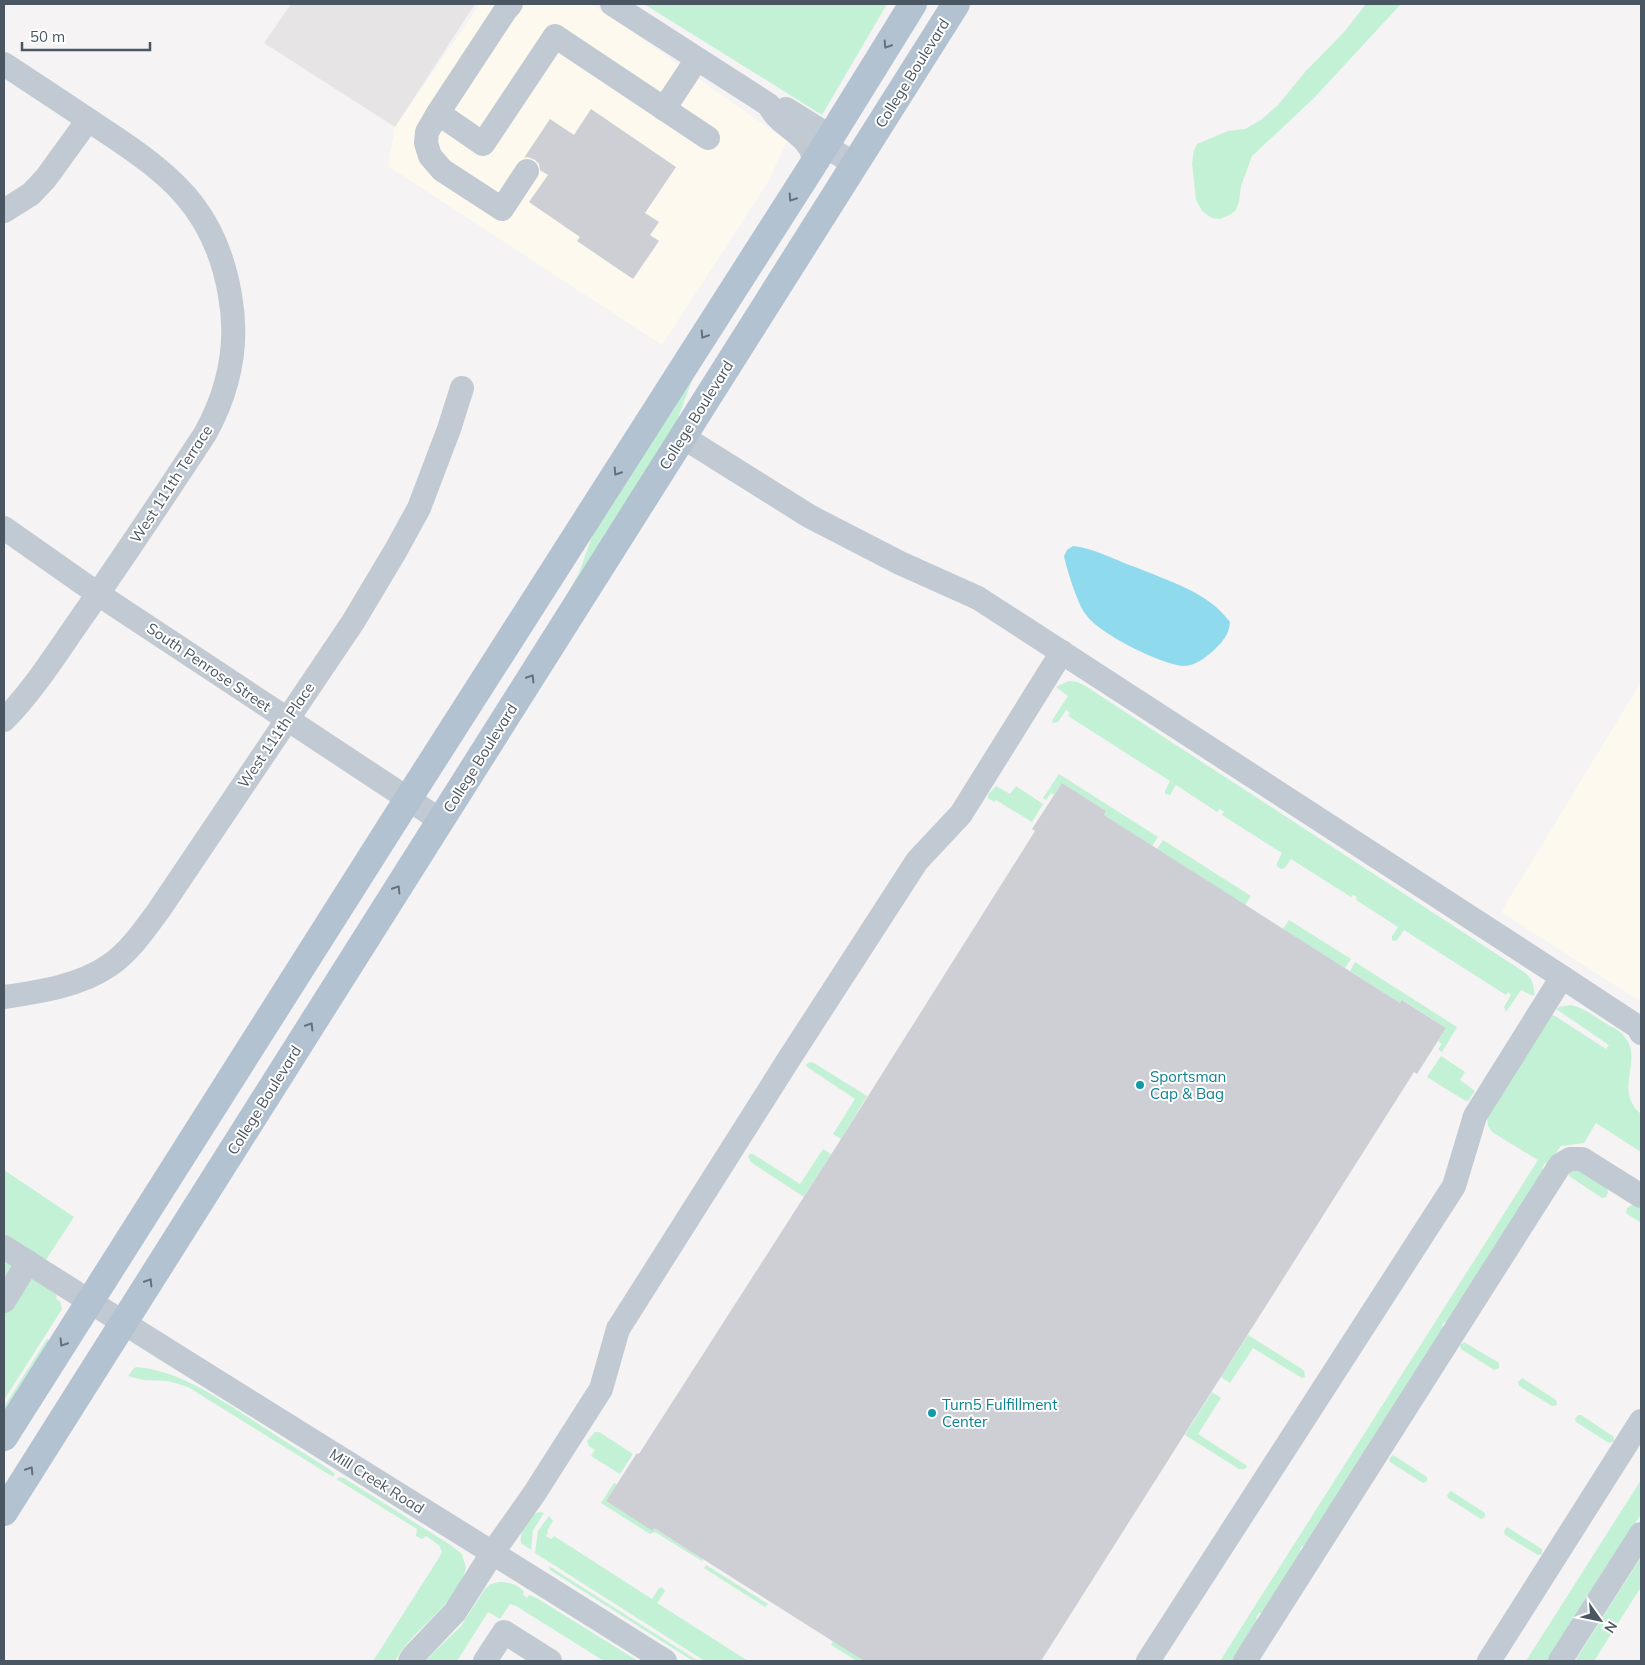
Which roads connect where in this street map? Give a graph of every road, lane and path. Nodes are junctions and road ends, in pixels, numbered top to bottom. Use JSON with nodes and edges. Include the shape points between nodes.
{"nodes":[{"id":1,"x":511,"y":4,"type":"edge"},
{"id":2,"x":612,"y":4,"type":"edge"},
{"id":3,"x":913,"y":4,"type":"edge"},
{"id":4,"x":956,"y":4,"type":"edge"},
{"id":5,"x":697,"y":58,"type":"junction"},
{"id":6,"x":4,"y":64,"type":"edge"},
{"id":7,"x":769,"y":105,"type":"junction"},
{"id":8,"x":664,"y":109,"type":"junction"},
{"id":9,"x":438,"y":113,"type":"junction"},
{"id":10,"x":88,"y":120,"type":"junction"},
{"id":11,"x":708,"y":138,"type":"dead end"},
{"id":12,"x":823,"y":149,"type":"junction"},
{"id":13,"x":855,"y":164,"type":"junction"},
{"id":14,"x":527,"y":171,"type":"dead end"},
{"id":15,"x":4,"y":211,"type":"edge"},
{"id":16,"x":462,"y":388,"type":"dead end"},
{"id":17,"x":683,"y":437,"type":"junction"},
{"id":18,"x":4,"y":528,"type":"edge"},
{"id":19,"x":98,"y":594,"type":"junction"},
{"id":20,"x":1062,"y":652,"type":"junction"},
{"id":21,"x":287,"y":718,"type":"junction"},
{"id":22,"x":4,"y":720,"type":"edge"},
{"id":23,"x":408,"y":799,"type":"junction"},
{"id":24,"x":440,"y":820,"type":"junction"},
{"id":25,"x":1562,"y":977,"type":"junction"},
{"id":26,"x":4,"y":997,"type":"edge"},
{"id":27,"x":1641,"y":1033,"type":"edge"},
{"id":28,"x":1641,"y":1196,"type":"edge"},
{"id":29,"x":4,"y":1247,"type":"edge"},
{"id":30,"x":28,"y":1262,"type":"junction"},
{"id":31,"x":4,"y":1300,"type":"edge"},
{"id":32,"x":89,"y":1301,"type":"junction"},
{"id":33,"x":123,"y":1323,"type":"junction"},
{"id":34,"x":1641,"y":1421,"type":"edge"},
{"id":35,"x":4,"y":1437,"type":"edge"},
{"id":36,"x":4,"y":1512,"type":"edge"},
{"id":37,"x":1641,"y":1534,"type":"edge"},
{"id":38,"x":493,"y":1552,"type":"junction"},
{"id":39,"x":410,"y":1661,"type":"edge"},
{"id":40,"x":485,"y":1661,"type":"edge"},
{"id":41,"x":550,"y":1661,"type":"edge"},
{"id":42,"x":665,"y":1661,"type":"edge"},
{"id":43,"x":1148,"y":1661,"type":"edge"},
{"id":44,"x":1244,"y":1661,"type":"edge"},
{"id":45,"x":1489,"y":1661,"type":"edge"},
{"id":46,"x":1560,"y":1661,"type":"edge"}],
"edges":[{"from":1,"to":9,"type":"street"},
{"from":2,"to":5,"type":"street"},
{"from":3,"to":12,"type":"main road","one_way":true},
{"from":4,"to":13,"type":"main road","name":"College Boulevard"},
{"from":5,"to":7,"type":"street"},
{"from":5,"to":8,"type":"street"},
{"from":6,"to":10,"type":"street","name":"West 111th Terrace"},
{"from":7,"to":12,"type":"street","via":[[778,104]]},
{"from":7,"to":12,"type":"street","via":[[773,115],[807,143],[814,159]]},
{"from":8,"to":9,"type":"street","via":[[555,36],[483,144]]},
{"from":8,"to":11,"type":"street"},
{"from":9,"to":14,"type":"street","via":[[427,132],[426,143],[430,156],[442,170],[502,209]]},
{"from":10,"to":15,"type":"street","via":[[46,178],[31,194]]},
{"from":10,"to":19,"type":"street","name":"West 111th Terrace","via":[[143,156],[165,174],[193,205],[222,258],[235,328],[226,386],[214,418]]},
{"from":12,"to":13,"type":"street"},
{"from":12,"to":23,"type":"main road","one_way":true},
{"from":13,"to":17,"type":"main road","name":"College Boulevard"},
{"from":16,"to":21,"type":"street","name":"West 111th Place","via":[[419,508],[353,622]]},
{"from":17,"to":20,"type":"street","via":[[809,516],[978,598]]},
{"from":24,"to":17,"type":"main road","name":"College Boulevard","one_way":true},
{"from":18,"to":19,"type":"street","name":"South Penrose Street"},
{"from":19,"to":21,"type":"street","name":"South Penrose Street"},
{"from":19,"to":22,"type":"street","name":"West 111th Terrace","via":[[35,685]]},
{"from":20,"to":25,"type":"street"},
{"from":20,"to":38,"type":"street","via":[[961,814],[917,861],[618,1329],[600,1389]]},
{"from":21,"to":23,"type":"street","name":"South Penrose Street"},
{"from":21,"to":26,"type":"street","name":"West 111th Place","via":[[159,910],[111,964],[54,988]]},
{"from":23,"to":24,"type":"street","name":"South Penrose Street"},
{"from":23,"to":32,"type":"main road"},
{"from":33,"to":24,"type":"main road","name":"College Boulevard","one_way":true},
{"from":25,"to":27,"type":"street","via":[[1638,1027]]},
{"from":25,"to":43,"type":"street","via":[[1475,1116],[1454,1186]]},
{"from":28,"to":44,"type":"street","via":[[1582,1160],[1570,1159],[1560,1165]]},
{"from":29,"to":30,"type":"street","name":"Mill Creek Road"},
{"from":30,"to":31,"type":"street"},
{"from":30,"to":32,"type":"street","name":"Mill Creek Road"},
{"from":32,"to":33,"type":"street","name":"Mill Creek Road"},
{"from":32,"to":35,"type":"main road","one_way":true},
{"from":36,"to":33,"type":"main road","name":"College Boulevard","one_way":true},
{"from":33,"to":38,"type":"street","name":"Mill Creek Road"},
{"from":34,"to":45,"type":"street"},
{"from":37,"to":46,"type":"street"},
{"from":38,"to":39,"type":"street","via":[[455,1612]]},
{"from":38,"to":42,"type":"street","name":"Mill Creek Road"},
{"from":40,"to":41,"type":"street","via":[[504,1632]]}]}
